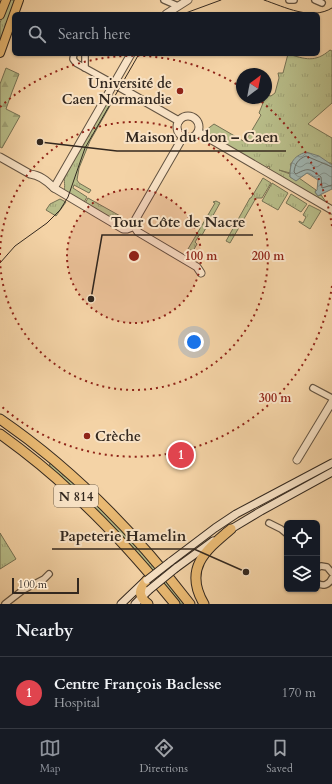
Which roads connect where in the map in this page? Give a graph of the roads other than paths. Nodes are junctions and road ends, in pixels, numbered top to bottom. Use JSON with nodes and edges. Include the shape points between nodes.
{"nodes":[{"id":1,"x":6,"y":0,"type":"edge"},
{"id":2,"x":18,"y":0,"type":"edge"},
{"id":3,"x":164,"y":0,"type":"edge"},
{"id":4,"x":188,"y":0,"type":"edge"},
{"id":5,"x":289,"y":0,"type":"edge"},
{"id":6,"x":294,"y":0,"type":"edge"},
{"id":7,"x":315,"y":0,"type":"edge"},
{"id":8,"x":322,"y":3,"type":"dead end"},
{"id":9,"x":178,"y":6,"type":"junction"},
{"id":10,"x":14,"y":12,"type":"edge"},
{"id":11,"x":169,"y":12,"type":"edge"},
{"id":12,"x":0,"y":15,"type":"edge"},
{"id":13,"x":12,"y":18,"type":"edge"},
{"id":14,"x":0,"y":53,"type":"edge"},
{"id":15,"x":74,"y":56,"type":"edge"},
{"id":16,"x":85,"y":56,"type":"edge"},
{"id":17,"x":130,"y":56,"type":"edge"},
{"id":18,"x":85,"y":68,"type":"junction"},
{"id":19,"x":114,"y":84,"type":"junction"},
{"id":20,"x":179,"y":121,"type":"junction"},
{"id":21,"x":198,"y":132,"type":"junction"},
{"id":22,"x":183,"y":137,"type":"junction"},
{"id":23,"x":3,"y":158,"type":"edge"},
{"id":24,"x":54,"y":188,"type":"junction"},
{"id":25,"x":332,"y":210,"type":"edge"},
{"id":26,"x":135,"y":226,"type":"junction"},
{"id":27,"x":201,"y":273,"type":"dead end"},
{"id":28,"x":313,"y":388,"type":"dead end"},
{"id":29,"x":332,"y":398,"type":"edge"},
{"id":30,"x":332,"y":402,"type":"edge"},
{"id":31,"x":0,"y":412,"type":"edge"},
{"id":32,"x":0,"y":419,"type":"edge"},
{"id":33,"x":18,"y":432,"type":"junction"},
{"id":34,"x":0,"y":434,"type":"edge"},
{"id":35,"x":0,"y":439,"type":"edge"},
{"id":36,"x":26,"y":454,"type":"junction"},
{"id":37,"x":297,"y":460,"type":"dead end"},
{"id":38,"x":332,"y":463,"type":"edge"},
{"id":39,"x":332,"y":472,"type":"edge"},
{"id":40,"x":269,"y":523,"type":"dead end"},
{"id":41,"x":231,"y":529,"type":"junction"},
{"id":42,"x":284,"y":532,"type":"edge"},
{"id":43,"x":320,"y":567,"type":"edge"},
{"id":44,"x":332,"y":572,"type":"edge"},
{"id":45,"x":49,"y":574,"type":"dead end"},
{"id":46,"x":332,"y":578,"type":"edge"},
{"id":47,"x":146,"y":584,"type":"junction"},
{"id":48,"x":320,"y":585,"type":"edge"},
{"id":49,"x":141,"y":602,"type":"edge"},
{"id":50,"x":5,"y":604,"type":"edge"},
{"id":51,"x":121,"y":604,"type":"edge"},
{"id":52,"x":176,"y":604,"type":"edge"},
{"id":53,"x":190,"y":604,"type":"edge"},
{"id":54,"x":204,"y":604,"type":"edge"}],
"edges":[{"from":1,"to":12,"type":"main road"},
{"from":2,"to":10,"type":"main road"},
{"from":3,"to":9,"type":"street"},
{"from":4,"to":9,"type":"street"},
{"from":5,"to":6,"type":"street"},
{"from":7,"to":8,"type":"street"},
{"from":9,"to":11,"type":"street"},
{"from":13,"to":14,"type":"main road"},
{"from":15,"to":18,"type":"street","via":[[76,63]]},
{"from":16,"to":18,"type":"street"},
{"from":17,"to":19,"type":"street"},
{"from":18,"to":19,"type":"street"},
{"from":19,"to":20,"type":"street"},
{"from":19,"to":24,"type":"street"},
{"from":20,"to":21,"type":"street","via":[[187,116],[193,117],[198,123]]},
{"from":20,"to":22,"type":"street","via":[[177,128]]},
{"from":21,"to":22,"type":"street","via":[[190,138]]},
{"from":21,"to":25,"type":"street"},
{"from":22,"to":26,"type":"street","via":[[134,221]]},
{"from":23,"to":24,"type":"street","via":[[47,181]]},
{"from":24,"to":26,"type":"street","via":[[123,229]]},
{"from":26,"to":27,"type":"street","via":[[138,232],[197,267]]},
{"from":28,"to":29,"type":"street"},
{"from":30,"to":37,"type":"street"},
{"from":31,"to":33,"type":"highway","via":[[13,423]]},
{"from":32,"to":33,"type":"highway","number":"N 814"},
{"from":33,"to":53,"type":"highway","number":"N 814","via":[[70,475],[120,523]]},
{"from":34,"to":36,"type":"highway","number":"N 814"},
{"from":35,"to":36,"type":"highway"},
{"from":36,"to":52,"type":"highway","number":"N 814","via":[[72,492],[142,564]]},
{"from":38,"to":47,"type":"street","bridge":true,"via":[[236,514],[170,562]]},
{"from":39,"to":41,"type":"street"},
{"from":40,"to":42,"type":"street"},
{"from":41,"to":47,"type":"street","bridge":true,"via":[[164,578]]},
{"from":41,"to":54,"type":"highway","via":[[208,549],[199,563],[196,578]]},
{"from":43,"to":44,"type":"street","via":[[324,566]]},
{"from":45,"to":50,"type":"street"},
{"from":46,"to":48,"type":"street","via":[[326,585]]},
{"from":47,"to":49,"type":"highway","via":[[140,590]]},
{"from":47,"to":51,"type":"street"}]}
